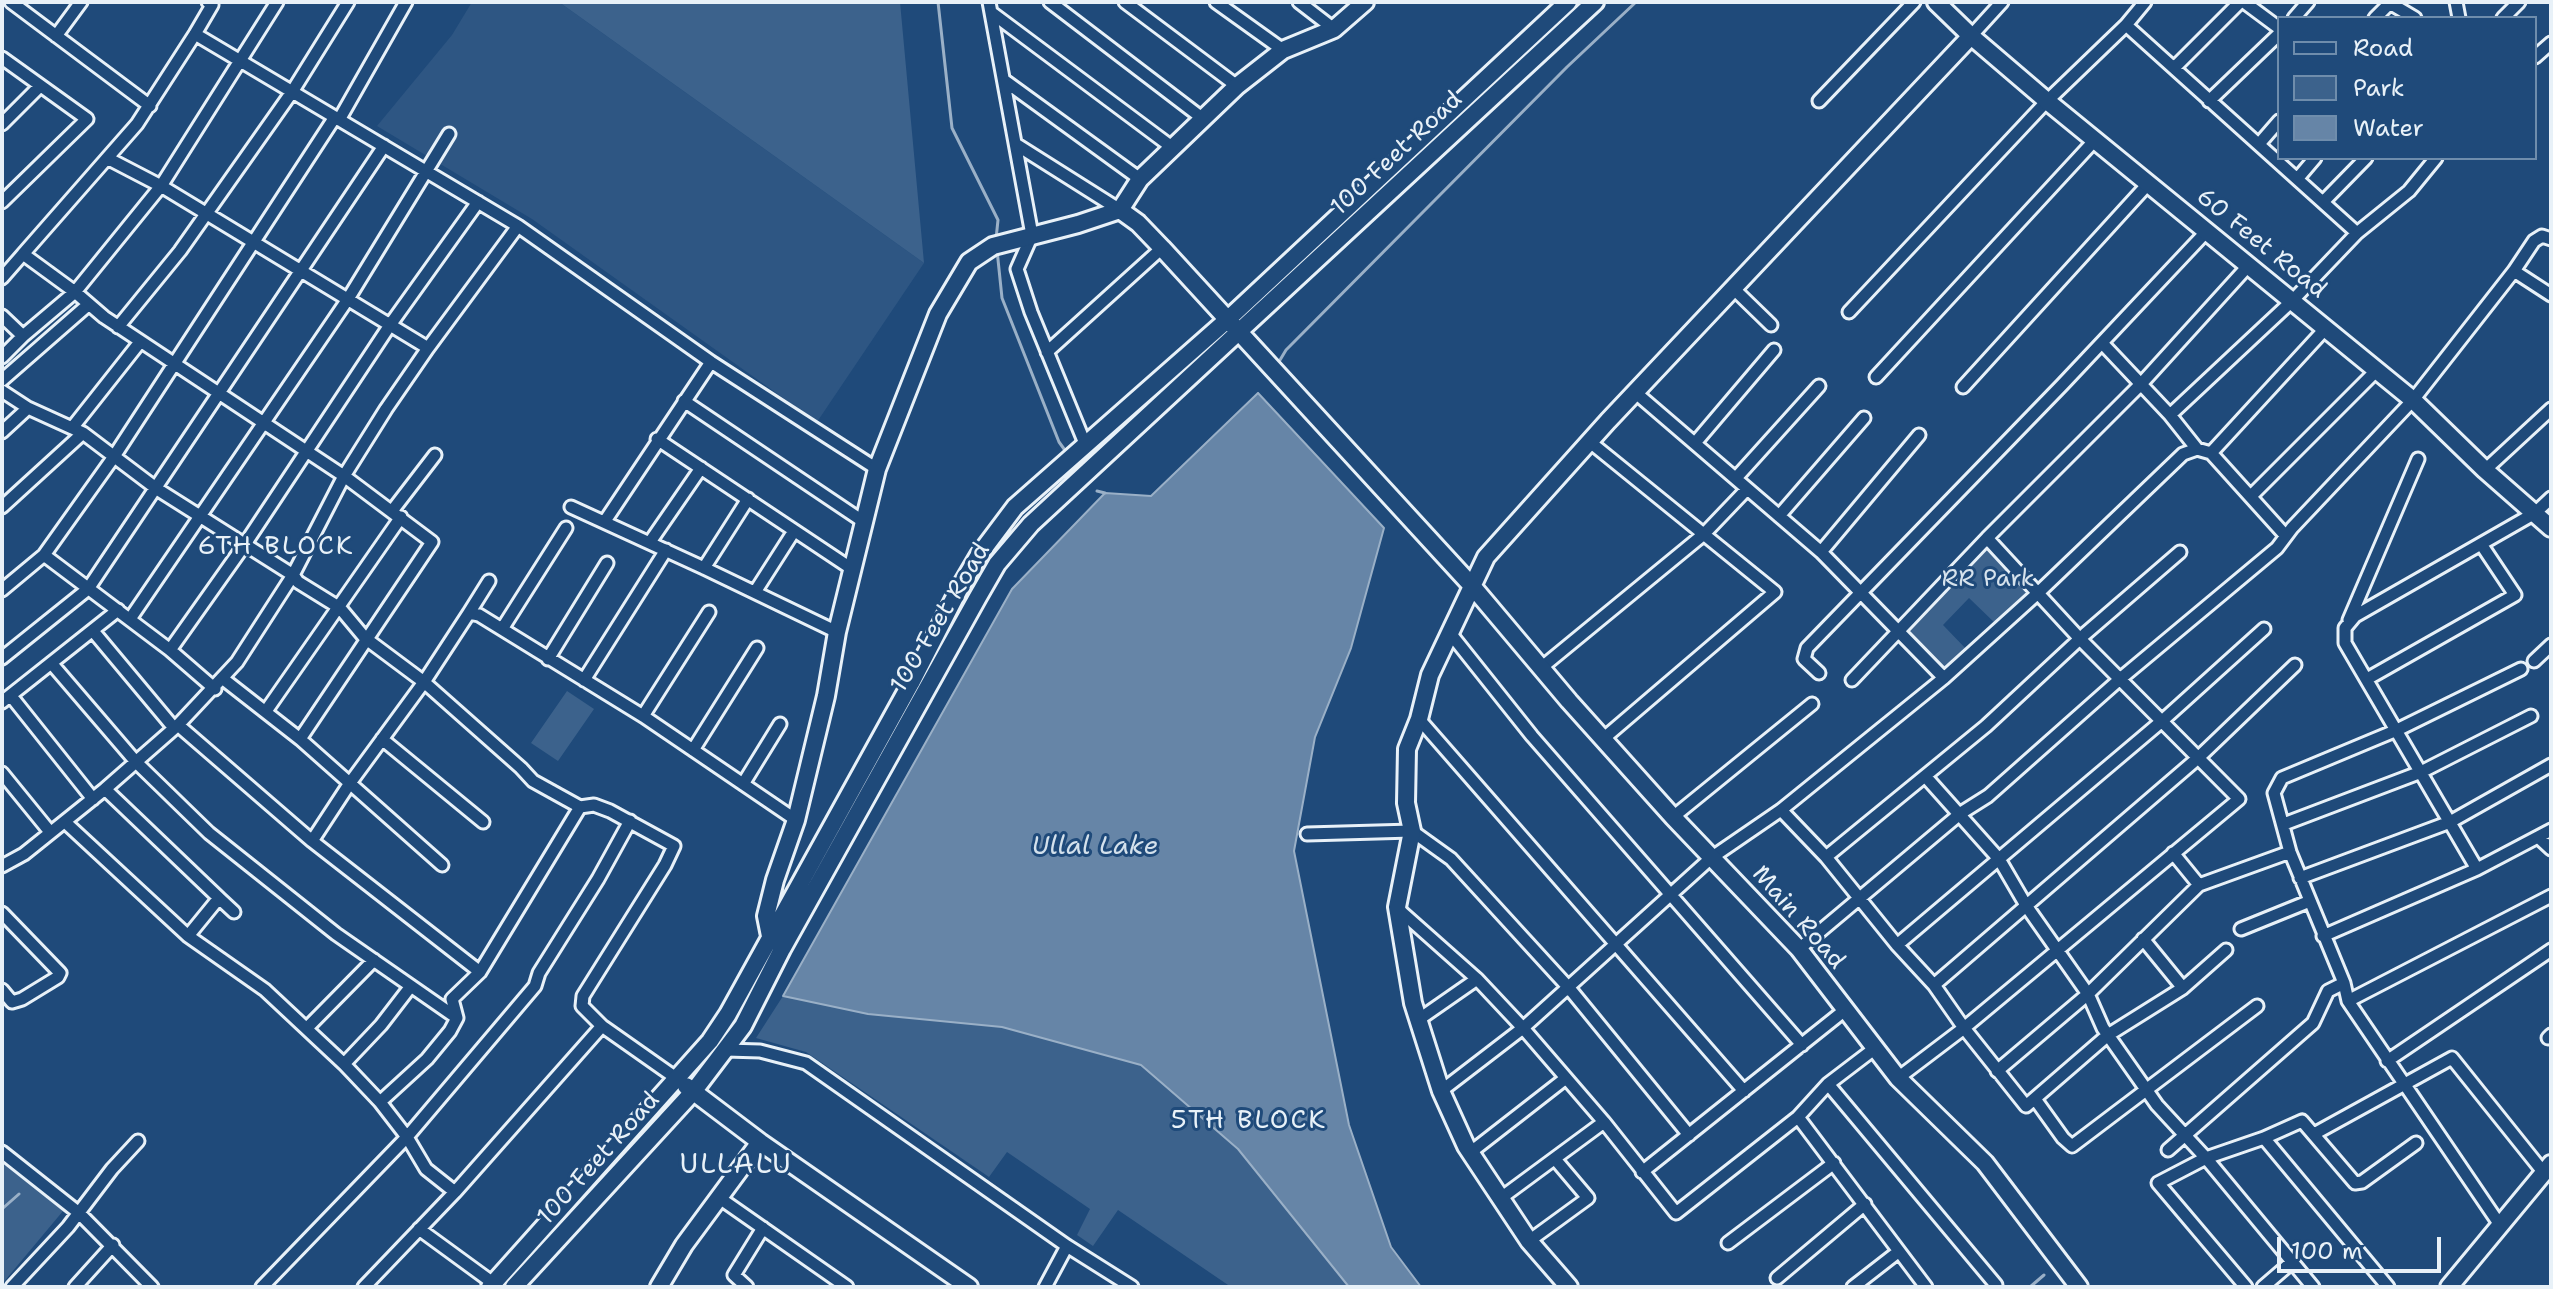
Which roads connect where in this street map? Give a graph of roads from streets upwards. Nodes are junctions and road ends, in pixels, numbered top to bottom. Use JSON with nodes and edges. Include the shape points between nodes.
{"nodes":[{"id":1,"x":11,"y":2,"type":"edge"},
{"id":2,"x":81,"y":2,"type":"edge"},
{"id":3,"x":277,"y":2,"type":"edge"},
{"id":4,"x":348,"y":2,"type":"edge"},
{"id":5,"x":406,"y":2,"type":"edge"},
{"id":6,"x":1050,"y":2,"type":"edge"},
{"id":7,"x":1125,"y":2,"type":"edge"},
{"id":8,"x":1216,"y":2,"type":"edge"},
{"id":9,"x":1299,"y":2,"type":"edge"},
{"id":10,"x":1365,"y":2,"type":"edge"},
{"id":11,"x":1568,"y":2,"type":"edge"},
{"id":12,"x":1595,"y":2,"type":"edge"},
{"id":13,"x":1914,"y":2,"type":"edge"},
{"id":14,"x":1936,"y":2,"type":"edge"},
{"id":15,"x":2002,"y":2,"type":"edge"},
{"id":16,"x":2145,"y":2,"type":"edge"},
{"id":17,"x":2242,"y":2,"type":"edge"},
{"id":18,"x":2389,"y":2,"type":"edge"},
{"id":19,"x":211,"y":3,"type":"edge"},
{"id":20,"x":990,"y":8,"type":"edge"},
{"id":21,"x":2412,"y":16,"type":"edge"},
{"id":22,"x":2126,"y":25,"type":"junction"},
{"id":23,"x":2277,"y":27,"type":"edge"},
{"id":24,"x":1334,"y":29,"type":"junction"},
{"id":25,"x":195,"y":34,"type":"junction"},
{"id":26,"x":56,"y":36,"type":"junction"},
{"id":27,"x":1971,"y":36,"type":"junction"},
{"id":28,"x":2277,"y":36,"type":"edge"},
{"id":29,"x":1283,"y":50,"type":"junction"},
{"id":30,"x":2,"y":58,"type":"edge"},
{"id":31,"x":241,"y":62,"type":"junction"},
{"id":32,"x":2174,"y":68,"type":"junction"},
{"id":33,"x":1005,"y":81,"type":"junction"},
{"id":34,"x":1237,"y":86,"type":"junction"},
{"id":35,"x":39,"y":87,"type":"junction"},
{"id":36,"x":292,"y":92,"type":"junction"},
{"id":37,"x":1819,"y":101,"type":"dead end"},
{"id":38,"x":2047,"y":101,"type":"junction"},
{"id":39,"x":2209,"y":101,"type":"junction"},
{"id":40,"x":150,"y":106,"type":"junction"},
{"id":41,"x":1202,"y":118,"type":"junction"},
{"id":42,"x":337,"y":119,"type":"junction"},
{"id":43,"x":2277,"y":123,"type":"edge"},
{"id":44,"x":2,"y":124,"type":"edge"},
{"id":45,"x":449,"y":134,"type":"dead end"},
{"id":46,"x":2095,"y":140,"type":"junction"},
{"id":47,"x":2259,"y":144,"type":"junction"},
{"id":48,"x":1017,"y":145,"type":"junction"},
{"id":49,"x":384,"y":146,"type":"junction"},
{"id":50,"x":1173,"y":148,"type":"junction"},
{"id":51,"x":109,"y":159,"type":"junction"},
{"id":52,"x":2277,"y":160,"type":"edge"},
{"id":53,"x":2277,"y":160,"type":"edge"},
{"id":54,"x":2313,"y":160,"type":"edge"},
{"id":55,"x":2364,"y":160,"type":"edge"},
{"id":56,"x":2434,"y":160,"type":"edge"},
{"id":57,"x":427,"y":172,"type":"junction"},
{"id":58,"x":2298,"y":178,"type":"junction"},
{"id":59,"x":1140,"y":179,"type":"junction"},
{"id":60,"x":2148,"y":184,"type":"junction"},
{"id":61,"x":161,"y":186,"type":"junction"},
{"id":62,"x":2,"y":202,"type":"edge"},
{"id":63,"x":478,"y":202,"type":"junction"},
{"id":64,"x":2323,"y":202,"type":"junction"},
{"id":65,"x":1120,"y":210,"type":"junction"},
{"id":66,"x":206,"y":213,"type":"junction"},
{"id":67,"x":518,"y":226,"type":"junction"},
{"id":68,"x":2207,"y":231,"type":"junction"},
{"id":69,"x":2357,"y":233,"type":"junction"},
{"id":70,"x":1032,"y":235,"type":"junction"},
{"id":71,"x":2551,"y":239,"type":"edge"},
{"id":72,"x":253,"y":242,"type":"junction"},
{"id":73,"x":1162,"y":248,"type":"junction"},
{"id":74,"x":23,"y":254,"type":"junction"},
{"id":75,"x":2249,"y":265,"type":"junction"},
{"id":76,"x":2514,"y":271,"type":"junction"},
{"id":77,"x":302,"y":272,"type":"junction"},
{"id":78,"x":2,"y":278,"type":"edge"},
{"id":79,"x":1734,"y":289,"type":"junction"},
{"id":80,"x":75,"y":292,"type":"junction"},
{"id":81,"x":2551,"y":295,"type":"edge"},
{"id":82,"x":348,"y":299,"type":"junction"},
{"id":83,"x":2293,"y":300,"type":"junction"},
{"id":84,"x":89,"y":304,"type":"junction"},
{"id":85,"x":1849,"y":312,"type":"dead end"},
{"id":86,"x":2,"y":316,"type":"edge"},
{"id":87,"x":1226,"y":321,"type":"junction"},
{"id":88,"x":390,"y":325,"type":"junction"},
{"id":89,"x":1771,"y":325,"type":"dead end"},
{"id":90,"x":118,"y":327,"type":"junction"},
{"id":91,"x":2326,"y":328,"type":"junction"},
{"id":92,"x":1238,"y":335,"type":"junction"},
{"id":93,"x":23,"y":336,"type":"junction"},
{"id":94,"x":140,"y":342,"type":"junction"},
{"id":95,"x":2102,"y":343,"type":"junction"},
{"id":96,"x":428,"y":348,"type":"junction"},
{"id":97,"x":1774,"y":350,"type":"dead end"},
{"id":98,"x":1047,"y":352,"type":"junction"},
{"id":99,"x":2,"y":357,"type":"edge"},
{"id":100,"x":711,"y":362,"type":"junction"},
{"id":101,"x":172,"y":364,"type":"junction"},
{"id":102,"x":2377,"y":370,"type":"junction"},
{"id":103,"x":1876,"y":377,"type":"dead end"},
{"id":104,"x":2,"y":380,"type":"edge"},
{"id":105,"x":2141,"y":384,"type":"junction"},
{"id":106,"x":1819,"y":386,"type":"dead end"},
{"id":107,"x":1963,"y":387,"type":"dead end"},
{"id":108,"x":2,"y":391,"type":"edge"},
{"id":109,"x":218,"y":393,"type":"junction"},
{"id":110,"x":1636,"y":393,"type":"junction"},
{"id":111,"x":2413,"y":400,"type":"junction"},
{"id":112,"x":684,"y":401,"type":"junction"},
{"id":113,"x":28,"y":408,"type":"junction"},
{"id":114,"x":2551,"y":409,"type":"edge"},
{"id":115,"x":2170,"y":415,"type":"junction"},
{"id":116,"x":1864,"y":418,"type":"dead end"},
{"id":117,"x":263,"y":423,"type":"junction"},
{"id":118,"x":78,"y":430,"type":"junction"},
{"id":119,"x":2,"y":432,"type":"edge"},
{"id":120,"x":1919,"y":435,"type":"dead end"},
{"id":121,"x":657,"y":439,"type":"junction"},
{"id":122,"x":1590,"y":442,"type":"junction"},
{"id":123,"x":1695,"y":443,"type":"junction"},
{"id":124,"x":2197,"y":449,"type":"junction"},
{"id":125,"x":307,"y":452,"type":"junction"},
{"id":126,"x":2211,"y":453,"type":"junction"},
{"id":127,"x":1076,"y":454,"type":"junction"},
{"id":128,"x":435,"y":455,"type":"dead end"},
{"id":129,"x":113,"y":458,"type":"junction"},
{"id":130,"x":2418,"y":459,"type":"dead end"},
{"id":131,"x":701,"y":468,"type":"junction"},
{"id":132,"x":877,"y":469,"type":"junction"},
{"id":133,"x":2485,"y":470,"type":"junction"},
{"id":134,"x":344,"y":476,"type":"junction"},
{"id":135,"x":1736,"y":478,"type":"junction"},
{"id":136,"x":157,"y":489,"type":"junction"},
{"id":137,"x":1747,"y":489,"type":"junction"},
{"id":138,"x":2251,"y":496,"type":"junction"},
{"id":139,"x":2551,"y":498,"type":"edge"},
{"id":140,"x":748,"y":499,"type":"junction"},
{"id":141,"x":2,"y":507,"type":"edge"},
{"id":142,"x":571,"y":507,"type":"dead end"},
{"id":143,"x":2535,"y":513,"type":"junction"},
{"id":144,"x":397,"y":514,"type":"junction"},
{"id":145,"x":1779,"y":516,"type":"junction"},
{"id":146,"x":201,"y":517,"type":"junction"},
{"id":147,"x":605,"y":521,"type":"junction"},
{"id":148,"x":864,"y":522,"type":"junction"},
{"id":149,"x":566,"y":528,"type":"dead end"},
{"id":150,"x":2551,"y":528,"type":"edge"},
{"id":151,"x":794,"y":531,"type":"junction"},
{"id":152,"x":1704,"y":534,"type":"junction"},
{"id":153,"x":2285,"y":535,"type":"junction"},
{"id":154,"x":1987,"y":538,"type":"junction"},
{"id":155,"x":650,"y":542,"type":"junction"},
{"id":156,"x":245,"y":544,"type":"junction"},
{"id":157,"x":2481,"y":544,"type":"junction"},
{"id":158,"x":666,"y":550,"type":"junction"},
{"id":159,"x":1821,"y":552,"type":"junction"},
{"id":160,"x":2180,"y":552,"type":"dead end"},
{"id":161,"x":44,"y":555,"type":"junction"},
{"id":162,"x":607,"y":563,"type":"dead end"},
{"id":163,"x":704,"y":568,"type":"junction"},
{"id":164,"x":852,"y":569,"type":"junction"},
{"id":165,"x":293,"y":575,"type":"junction"},
{"id":166,"x":489,"y":581,"type":"dead end"},
{"id":167,"x":1473,"y":587,"type":"junction"},
{"id":168,"x":88,"y":589,"type":"junction"},
{"id":169,"x":2,"y":590,"type":"edge"},
{"id":170,"x":1861,"y":591,"type":"junction"},
{"id":171,"x":755,"y":592,"type":"junction"},
{"id":172,"x":2038,"y":593,"type":"junction"},
{"id":173,"x":340,"y":608,"type":"junction"},
{"id":174,"x":118,"y":610,"type":"junction"},
{"id":175,"x":709,"y":612,"type":"dead end"},
{"id":176,"x":469,"y":613,"type":"junction"},
{"id":177,"x":130,"y":619,"type":"junction"},
{"id":178,"x":2345,"y":628,"type":"junction"},
{"id":179,"x":502,"y":629,"type":"junction"},
{"id":180,"x":1898,"y":629,"type":"junction"},
{"id":181,"x":2264,"y":629,"type":"dead end"},
{"id":182,"x":93,"y":631,"type":"junction"},
{"id":183,"x":837,"y":632,"type":"junction"},
{"id":184,"x":1450,"y":633,"type":"junction"},
{"id":185,"x":365,"y":638,"type":"junction"},
{"id":186,"x":2081,"y":640,"type":"junction"},
{"id":187,"x":2551,"y":645,"type":"edge"},
{"id":188,"x":757,"y":648,"type":"dead end"},
{"id":189,"x":170,"y":650,"type":"junction"},
{"id":190,"x":2,"y":658,"type":"edge"},
{"id":191,"x":548,"y":659,"type":"junction"},
{"id":192,"x":2534,"y":661,"type":"dead end"},
{"id":193,"x":52,"y":664,"type":"junction"},
{"id":194,"x":2295,"y":665,"type":"dead end"},
{"id":195,"x":1541,"y":668,"type":"junction"},
{"id":196,"x":2521,"y":669,"type":"dead end"},
{"id":197,"x":1819,"y":673,"type":"dead end"},
{"id":198,"x":222,"y":678,"type":"junction"},
{"id":199,"x":1944,"y":678,"type":"junction"},
{"id":200,"x":2120,"y":679,"type":"junction"},
{"id":201,"x":2367,"y":679,"type":"junction"},
{"id":202,"x":584,"y":680,"type":"junction"},
{"id":203,"x":1852,"y":680,"type":"dead end"},
{"id":204,"x":424,"y":682,"type":"junction"},
{"id":205,"x":215,"y":689,"type":"junction"},
{"id":206,"x":6,"y":699,"type":"edge"},
{"id":207,"x":1812,"y":704,"type":"dead end"},
{"id":208,"x":266,"y":711,"type":"junction"},
{"id":209,"x":643,"y":716,"type":"junction"},
{"id":210,"x":2531,"y":716,"type":"dead end"},
{"id":211,"x":1419,"y":719,"type":"junction"},
{"id":212,"x":2162,"y":721,"type":"junction"},
{"id":213,"x":780,"y":724,"type":"dead end"},
{"id":214,"x":176,"y":727,"type":"junction"},
{"id":215,"x":2397,"y":730,"type":"junction"},
{"id":216,"x":300,"y":739,"type":"junction"},
{"id":217,"x":382,"y":739,"type":"junction"},
{"id":218,"x":1603,"y":739,"type":"junction"},
{"id":219,"x":693,"y":750,"type":"junction"},
{"id":220,"x":2198,"y":758,"type":"junction"},
{"id":221,"x":136,"y":762,"type":"junction"},
{"id":222,"x":2551,"y":765,"type":"edge"},
{"id":223,"x":2421,"y":772,"type":"junction"},
{"id":224,"x":2,"y":773,"type":"edge"},
{"id":225,"x":1925,"y":776,"type":"junction"},
{"id":226,"x":350,"y":783,"type":"junction"},
{"id":227,"x":743,"y":784,"type":"junction"},
{"id":228,"x":105,"y":789,"type":"junction"},
{"id":229,"x":93,"y":799,"type":"junction"},
{"id":230,"x":580,"y":807,"type":"junction"},
{"id":231,"x":1781,"y":810,"type":"junction"},
{"id":232,"x":1961,"y":813,"type":"junction"},
{"id":233,"x":1673,"y":817,"type":"junction"},
{"id":234,"x":796,"y":820,"type":"junction"},
{"id":235,"x":630,"y":821,"type":"junction"},
{"id":236,"x":65,"y":822,"type":"junction"},
{"id":237,"x":483,"y":822,"type":"dead end"},
{"id":238,"x":2450,"y":822,"type":"junction"},
{"id":239,"x":2284,"y":824,"type":"junction"},
{"id":240,"x":2551,"y":830,"type":"edge"},
{"id":241,"x":1412,"y":831,"type":"junction"},
{"id":242,"x":50,"y":832,"type":"junction"},
{"id":243,"x":1307,"y":834,"type":"dead end"},
{"id":244,"x":2538,"y":837,"type":"junction"},
{"id":245,"x":312,"y":841,"type":"junction"},
{"id":246,"x":2551,"y":849,"type":"edge"},
{"id":247,"x":2290,"y":852,"type":"junction"},
{"id":248,"x":2173,"y":853,"type":"junction"},
{"id":249,"x":1826,"y":857,"type":"junction"},
{"id":250,"x":1711,"y":858,"type":"junction"},
{"id":251,"x":1999,"y":859,"type":"junction"},
{"id":252,"x":5,"y":860,"type":"edge"},
{"id":253,"x":442,"y":865,"type":"dead end"},
{"id":254,"x":2477,"y":869,"type":"junction"},
{"id":255,"x":2300,"y":878,"type":"junction"},
{"id":256,"x":2199,"y":885,"type":"junction"},
{"id":257,"x":2551,"y":896,"type":"edge"},
{"id":258,"x":1671,"y":897,"type":"junction"},
{"id":259,"x":219,"y":898,"type":"junction"},
{"id":260,"x":1860,"y":899,"type":"junction"},
{"id":261,"x":2310,"y":901,"type":"junction"},
{"id":262,"x":1397,"y":907,"type":"junction"},
{"id":263,"x":2027,"y":907,"type":"junction"},
{"id":264,"x":234,"y":912,"type":"dead end"},
{"id":265,"x":2,"y":913,"type":"edge"},
{"id":266,"x":2241,"y":929,"type":"dead end"},
{"id":267,"x":188,"y":936,"type":"junction"},
{"id":268,"x":2323,"y":936,"type":"junction"},
{"id":269,"x":2143,"y":939,"type":"junction"},
{"id":270,"x":776,"y":944,"type":"junction"},
{"id":271,"x":1897,"y":945,"type":"junction"},
{"id":272,"x":1616,"y":947,"type":"junction"},
{"id":273,"x":1799,"y":949,"type":"junction"},
{"id":274,"x":2059,"y":950,"type":"junction"},
{"id":275,"x":2226,"y":950,"type":"dead end"},
{"id":276,"x":2551,"y":950,"type":"edge"},
{"id":277,"x":374,"y":960,"type":"junction"},
{"id":278,"x":480,"y":972,"type":"junction"},
{"id":279,"x":1477,"y":979,"type":"junction"},
{"id":280,"x":2344,"y":983,"type":"junction"},
{"id":281,"x":1934,"y":985,"type":"junction"},
{"id":282,"x":411,"y":986,"type":"junction"},
{"id":283,"x":1569,"y":988,"type":"junction"},
{"id":284,"x":2183,"y":988,"type":"junction"},
{"id":285,"x":2,"y":990,"type":"edge"},
{"id":286,"x":2088,"y":994,"type":"junction"},
{"id":287,"x":2348,"y":1001,"type":"junction"},
{"id":288,"x":2257,"y":1006,"type":"dead end"},
{"id":289,"x":1845,"y":1010,"type":"junction"},
{"id":290,"x":457,"y":1018,"type":"junction"},
{"id":291,"x":1418,"y":1020,"type":"junction"},
{"id":292,"x":602,"y":1026,"type":"junction"},
{"id":293,"x":307,"y":1028,"type":"junction"},
{"id":294,"x":1523,"y":1028,"type":"junction"},
{"id":295,"x":1964,"y":1028,"type":"junction"},
{"id":296,"x":2108,"y":1035,"type":"junction"},
{"id":297,"x":1802,"y":1045,"type":"junction"},
{"id":298,"x":1874,"y":1049,"type":"junction"},
{"id":299,"x":726,"y":1050,"type":"junction"},
{"id":300,"x":2387,"y":1061,"type":"junction"},
{"id":301,"x":344,"y":1064,"type":"junction"},
{"id":302,"x":1997,"y":1071,"type":"junction"},
{"id":303,"x":676,"y":1078,"type":"junction"},
{"id":304,"x":1566,"y":1078,"type":"junction"},
{"id":305,"x":1898,"y":1078,"type":"junction"},
{"id":306,"x":1828,"y":1084,"type":"junction"},
{"id":307,"x":2404,"y":1085,"type":"junction"},
{"id":308,"x":2145,"y":1088,"type":"junction"},
{"id":309,"x":1441,"y":1091,"type":"junction"},
{"id":310,"x":1744,"y":1091,"type":"junction"},
{"id":311,"x":693,"y":1092,"type":"junction"},
{"id":312,"x":2035,"y":1099,"type":"junction"},
{"id":313,"x":380,"y":1102,"type":"junction"},
{"id":314,"x":1798,"y":1117,"type":"junction"},
{"id":315,"x":1604,"y":1122,"type":"junction"},
{"id":316,"x":2314,"y":1134,"type":"junction"},
{"id":317,"x":1689,"y":1135,"type":"junction"},
{"id":318,"x":2185,"y":1136,"type":"junction"},
{"id":319,"x":407,"y":1137,"type":"junction"},
{"id":320,"x":2264,"y":1138,"type":"junction"},
{"id":321,"x":138,"y":1141,"type":"dead end"},
{"id":322,"x":760,"y":1142,"type":"junction"},
{"id":323,"x":2416,"y":1143,"type":"dead end"},
{"id":324,"x":2168,"y":1150,"type":"dead end"},
{"id":325,"x":2,"y":1152,"type":"edge"},
{"id":326,"x":1471,"y":1152,"type":"junction"},
{"id":327,"x":2206,"y":1158,"type":"junction"},
{"id":328,"x":1555,"y":1159,"type":"junction"},
{"id":329,"x":1834,"y":1163,"type":"junction"},
{"id":330,"x":2547,"y":1168,"type":"edge"},
{"id":331,"x":1642,"y":1172,"type":"junction"},
{"id":332,"x":455,"y":1192,"type":"junction"},
{"id":333,"x":1501,"y":1198,"type":"junction"},
{"id":334,"x":721,"y":1199,"type":"junction"},
{"id":335,"x":1865,"y":1204,"type":"junction"},
{"id":336,"x":79,"y":1213,"type":"junction"},
{"id":337,"x":2500,"y":1225,"type":"junction"},
{"id":338,"x":763,"y":1228,"type":"junction"},
{"id":339,"x":419,"y":1229,"type":"junction"},
{"id":340,"x":1529,"y":1241,"type":"junction"},
{"id":341,"x":1728,"y":1243,"type":"dead end"},
{"id":342,"x":113,"y":1245,"type":"junction"},
{"id":343,"x":1067,"y":1246,"type":"junction"},
{"id":344,"x":1898,"y":1252,"type":"junction"},
{"id":345,"x":2292,"y":1262,"type":"junction"},
{"id":346,"x":1777,"y":1278,"type":"dead end"},
{"id":347,"x":144,"y":1284,"type":"edge"},
{"id":348,"x":492,"y":1285,"type":"edge"},
{"id":349,"x":1996,"y":1285,"type":"dead end"},
{"id":350,"x":12,"y":1287,"type":"edge"},
{"id":351,"x":75,"y":1287,"type":"edge"},
{"id":352,"x":262,"y":1287,"type":"edge"},
{"id":353,"x":364,"y":1287,"type":"edge"},
{"id":354,"x":514,"y":1287,"type":"edge"},
{"id":355,"x":659,"y":1287,"type":"edge"},
{"id":356,"x":747,"y":1287,"type":"edge"},
{"id":357,"x":847,"y":1287,"type":"edge"},
{"id":358,"x":969,"y":1287,"type":"edge"},
{"id":359,"x":1045,"y":1287,"type":"edge"},
{"id":360,"x":1132,"y":1287,"type":"edge"},
{"id":361,"x":1569,"y":1287,"type":"edge"},
{"id":362,"x":1853,"y":1287,"type":"edge"},
{"id":363,"x":1926,"y":1287,"type":"edge"},
{"id":364,"x":2079,"y":1287,"type":"edge"},
{"id":365,"x":2246,"y":1287,"type":"edge"},
{"id":366,"x":2263,"y":1287,"type":"edge"},
{"id":367,"x":2313,"y":1287,"type":"edge"},
{"id":368,"x":2388,"y":1287,"type":"edge"},
{"id":369,"x":2449,"y":1287,"type":"edge"}],
"edges":[{"from":1,"to":26,"type":"street"},
{"from":2,"to":26,"type":"street"},
{"from":3,"to":31,"type":"street"},
{"from":4,"to":36,"type":"street"},
{"from":5,"to":42,"type":"street"},
{"from":6,"to":41,"type":"street"},
{"from":7,"to":34,"type":"street"},
{"from":8,"to":29,"type":"street"},
{"from":9,"to":24,"type":"street"},
{"from":10,"to":24,"type":"street"},
{"from":11,"to":87,"type":"street","name":"100 Feet Road"},
{"from":12,"to":92,"type":"street","name":"100 Feet Road"},
{"from":13,"to":37,"type":"street"},
{"from":14,"to":27,"type":"street","name":"60 Feet Road"},
{"from":15,"to":27,"type":"street"},
{"from":16,"to":22,"type":"street"},
{"from":17,"to":23,"type":"street"},
{"from":17,"to":32,"type":"street"},
{"from":18,"to":21,"type":"street"},
{"from":19,"to":25,"type":"street"},
{"from":20,"to":33,"type":"street"},
{"from":20,"to":50,"type":"street"},
{"from":22,"to":32,"type":"street"},
{"from":22,"to":38,"type":"street"},
{"from":24,"to":29,"type":"street"},
{"from":25,"to":31,"type":"street"},
{"from":25,"to":40,"type":"street"},
{"from":26,"to":40,"type":"street"},
{"from":27,"to":38,"type":"street","name":"60 Feet Road"},
{"from":27,"to":79,"type":"street"},
{"from":28,"to":39,"type":"street"},
{"from":29,"to":34,"type":"street"},
{"from":30,"to":35,"type":"street"},
{"from":31,"to":36,"type":"street"},
{"from":31,"to":61,"type":"street"},
{"from":32,"to":39,"type":"street"},
{"from":33,"to":48,"type":"street"},
{"from":33,"to":59,"type":"street"},
{"from":34,"to":41,"type":"street"},
{"from":35,"to":44,"type":"street"},
{"from":35,"to":62,"type":"street","via":[[87,119]]},
{"from":36,"to":42,"type":"street"},
{"from":36,"to":66,"type":"street"},
{"from":38,"to":46,"type":"street","name":"60 Feet Road"},
{"from":38,"to":85,"type":"street"},
{"from":39,"to":47,"type":"street"},
{"from":40,"to":51,"type":"street"},
{"from":41,"to":50,"type":"street"},
{"from":42,"to":49,"type":"street"},
{"from":42,"to":72,"type":"street"},
{"from":43,"to":47,"type":"street"},
{"from":45,"to":57,"type":"street"},
{"from":46,"to":60,"type":"street","name":"60 Feet Road"},
{"from":46,"to":103,"type":"street"},
{"from":47,"to":52,"type":"street"},
{"from":48,"to":65,"type":"street"},
{"from":48,"to":70,"type":"street"},
{"from":49,"to":57,"type":"street"},
{"from":49,"to":77,"type":"street"},
{"from":50,"to":59,"type":"street"},
{"from":51,"to":61,"type":"street"},
{"from":51,"to":74,"type":"street"},
{"from":53,"to":58,"type":"street"},
{"from":54,"to":58,"type":"street"},
{"from":55,"to":64,"type":"street"},
{"from":56,"to":69,"type":"street","via":[[2409,191]]},
{"from":57,"to":63,"type":"street"},
{"from":57,"to":82,"type":"street"},
{"from":58,"to":64,"type":"street"},
{"from":59,"to":65,"type":"street"},
{"from":60,"to":68,"type":"street","name":"60 Feet Road"},
{"from":60,"to":107,"type":"street"},
{"from":61,"to":66,"type":"street"},
{"from":61,"to":80,"type":"street"},
{"from":63,"to":67,"type":"street"},
{"from":63,"to":88,"type":"street"},
{"from":64,"to":69,"type":"street"},
{"from":65,"to":70,"type":"street"},
{"from":65,"to":73,"type":"street","name":"Main Road"},
{"from":66,"to":72,"type":"street"},
{"from":66,"to":90,"type":"street"},
{"from":67,"to":96,"type":"street"},
{"from":67,"to":100,"type":"street"},
{"from":68,"to":75,"type":"street","name":"60 Feet Road"},
{"from":68,"to":95,"type":"street"},
{"from":69,"to":83,"type":"street"},
{"from":70,"to":98,"type":"street","via":[[1017,269]]},
{"from":70,"to":132,"type":"street","via":[[993,246],[969,262],[938,314]]},
{"from":71,"to":76,"type":"street","via":[[2542,236],[2534,241]]},
{"from":72,"to":77,"type":"street"},
{"from":72,"to":101,"type":"street"},
{"from":73,"to":87,"type":"street","name":"Main Road"},
{"from":73,"to":98,"type":"street"},
{"from":74,"to":78,"type":"street"},
{"from":74,"to":80,"type":"street"},
{"from":75,"to":83,"type":"street","name":"60 Feet Road"},
{"from":75,"to":105,"type":"street"},
{"from":76,"to":81,"type":"street"},
{"from":76,"to":111,"type":"street"},
{"from":77,"to":82,"type":"street"},
{"from":77,"to":109,"type":"street"},
{"from":79,"to":89,"type":"street"},
{"from":79,"to":110,"type":"street"},
{"from":80,"to":84,"type":"street"},
{"from":80,"to":93,"type":"street"},
{"from":82,"to":88,"type":"street"},
{"from":82,"to":117,"type":"street"},
{"from":83,"to":91,"type":"street","name":"60 Feet Road"},
{"from":83,"to":115,"type":"street"},
{"from":84,"to":90,"type":"street"},
{"from":84,"to":104,"type":"street"},
{"from":86,"to":93,"type":"street"},
{"from":87,"to":92,"type":"street","name":"Main Road"},
{"from":87,"to":127,"type":"street","name":"100 Feet Road"},
{"from":88,"to":96,"type":"street"},
{"from":88,"to":125,"type":"street"},
{"from":90,"to":94,"type":"street"},
{"from":91,"to":102,"type":"street","name":"60 Feet Road"},
{"from":91,"to":126,"type":"street"},
{"from":92,"to":167,"type":"street","name":"Main Road"},
{"from":92,"to":270,"type":"street","name":"100 Feet Road","via":[[1081,476],[997,564]]},
{"from":93,"to":99,"type":"street"},
{"from":94,"to":101,"type":"street"},
{"from":94,"to":118,"type":"street"},
{"from":95,"to":105,"type":"street"},
{"from":95,"to":170,"type":"street"},
{"from":96,"to":134,"type":"street"},
{"from":97,"to":123,"type":"street"},
{"from":98,"to":127,"type":"street"},
{"from":100,"to":112,"type":"street"},
{"from":100,"to":132,"type":"street"},
{"from":101,"to":109,"type":"street"},
{"from":101,"to":129,"type":"street"},
{"from":102,"to":111,"type":"street","name":"60 Feet Road"},
{"from":102,"to":138,"type":"street"},
{"from":105,"to":115,"type":"street"},
{"from":105,"to":154,"type":"street"},
{"from":106,"to":135,"type":"street"},
{"from":108,"to":113,"type":"street"},
{"from":109,"to":117,"type":"street"},
{"from":109,"to":136,"type":"street"},
{"from":110,"to":122,"type":"street"},
{"from":110,"to":123,"type":"street"},
{"from":111,"to":133,"type":"street","name":"60 Feet Road"},
{"from":111,"to":153,"type":"street"},
{"from":112,"to":121,"type":"street"},
{"from":112,"to":148,"type":"street"},
{"from":113,"to":118,"type":"street"},
{"from":113,"to":119,"type":"street"},
{"from":114,"to":133,"type":"street"},
{"from":115,"to":124,"type":"street"},
{"from":116,"to":145,"type":"street"},
{"from":117,"to":125,"type":"street"},
{"from":117,"to":146,"type":"street"},
{"from":118,"to":129,"type":"street"},
{"from":118,"to":141,"type":"street"},
{"from":120,"to":159,"type":"street"},
{"from":121,"to":131,"type":"street"},
{"from":121,"to":147,"type":"street"},
{"from":122,"to":152,"type":"street"},
{"from":122,"to":167,"type":"street","via":[[1486,557]]},
{"from":123,"to":135,"type":"street"},
{"from":124,"to":126,"type":"street"},
{"from":124,"to":172,"type":"street","via":[[2183,454]]},
{"from":125,"to":134,"type":"street"},
{"from":125,"to":156,"type":"street"},
{"from":126,"to":138,"type":"street"},
{"from":127,"to":270,"type":"street","name":"100 Feet Road","via":[[1015,507],[979,555]]},
{"from":128,"to":144,"type":"street"},
{"from":129,"to":136,"type":"street"},
{"from":129,"to":161,"type":"street"},
{"from":130,"to":178,"type":"street"},
{"from":131,"to":140,"type":"street"},
{"from":131,"to":155,"type":"street"},
{"from":132,"to":148,"type":"street"},
{"from":133,"to":143,"type":"street","name":"60 Feet Road"},
{"from":134,"to":144,"type":"street"},
{"from":134,"to":165,"type":"street"},
{"from":135,"to":137,"type":"street"},
{"from":136,"to":146,"type":"street"},
{"from":136,"to":168,"type":"street"},
{"from":137,"to":145,"type":"street"},
{"from":137,"to":152,"type":"street"},
{"from":138,"to":153,"type":"street"},
{"from":139,"to":143,"type":"street"},
{"from":140,"to":151,"type":"street"},
{"from":140,"to":163,"type":"street"},
{"from":142,"to":147,"type":"street"},
{"from":143,"to":150,"type":"street","name":"60 Feet Road"},
{"from":143,"to":157,"type":"street"},
{"from":144,"to":173,"type":"street"},
{"from":144,"to":185,"type":"street","via":[[432,542]]},
{"from":145,"to":159,"type":"street"},
{"from":146,"to":156,"type":"street"},
{"from":146,"to":177,"type":"street"},
{"from":147,"to":155,"type":"street"},
{"from":148,"to":164,"type":"street"},
{"from":149,"to":179,"type":"street"},
{"from":151,"to":164,"type":"street"},
{"from":151,"to":171,"type":"street"},
{"from":152,"to":195,"type":"street"},
{"from":152,"to":218,"type":"street","via":[[1775,592]]},
{"from":153,"to":200,"type":"street","via":[[2277,548]]},
{"from":154,"to":172,"type":"street"},
{"from":154,"to":180,"type":"street"},
{"from":155,"to":158,"type":"street"},
{"from":156,"to":165,"type":"street"},
{"from":156,"to":189,"type":"street"},
{"from":157,"to":178,"type":"street","via":[[2355,616]]},
{"from":157,"to":201,"type":"street","via":[[2515,595]]},
{"from":158,"to":163,"type":"street"},
{"from":158,"to":202,"type":"street"},
{"from":159,"to":170,"type":"street"},
{"from":160,"to":186,"type":"street"},
{"from":161,"to":168,"type":"street"},
{"from":161,"to":169,"type":"street"},
{"from":162,"to":191,"type":"street"},
{"from":163,"to":171,"type":"street"},
{"from":164,"to":183,"type":"street"},
{"from":165,"to":173,"type":"street"},
{"from":165,"to":198,"type":"street"},
{"from":166,"to":176,"type":"street"},
{"from":167,"to":184,"type":"street"},
{"from":167,"to":195,"type":"street","name":"Main Road"},
{"from":168,"to":174,"type":"street"},
{"from":168,"to":190,"type":"street"},
{"from":170,"to":180,"type":"street"},
{"from":170,"to":197,"type":"street","via":[[1807,648],[1804,659]]},
{"from":171,"to":183,"type":"street"},
{"from":172,"to":186,"type":"street"},
{"from":172,"to":199,"type":"street"},
{"from":173,"to":185,"type":"street"},
{"from":173,"to":208,"type":"street"},
{"from":174,"to":177,"type":"street"},
{"from":174,"to":182,"type":"street"},
{"from":175,"to":209,"type":"street"},
{"from":176,"to":179,"type":"street"},
{"from":176,"to":204,"type":"street"},
{"from":177,"to":189,"type":"street"},
{"from":178,"to":201,"type":"street","via":[[2345,643]]},
{"from":179,"to":191,"type":"street"},
{"from":180,"to":199,"type":"street"},
{"from":180,"to":203,"type":"street"},
{"from":181,"to":212,"type":"street"},
{"from":182,"to":193,"type":"street"},
{"from":182,"to":214,"type":"street"},
{"from":183,"to":234,"type":"street"},
{"from":184,"to":211,"type":"street","via":[[1430,675]]},
{"from":184,"to":258,"type":"street"},
{"from":185,"to":204,"type":"street"},
{"from":185,"to":216,"type":"street"},
{"from":186,"to":200,"type":"street"},
{"from":186,"to":225,"type":"street"},
{"from":187,"to":192,"type":"street"},
{"from":188,"to":219,"type":"street"},
{"from":189,"to":205,"type":"street"},
{"from":191,"to":202,"type":"street"},
{"from":193,"to":206,"type":"street"},
{"from":193,"to":221,"type":"street"},
{"from":194,"to":220,"type":"street"},
{"from":195,"to":218,"type":"street","name":"Main Road"},
{"from":196,"to":215,"type":"street"},
{"from":198,"to":205,"type":"street"},
{"from":198,"to":208,"type":"street"},
{"from":199,"to":231,"type":"street"},
{"from":200,"to":212,"type":"street"},
{"from":200,"to":232,"type":"street","via":[[1988,796]]},
{"from":201,"to":215,"type":"street"},
{"from":202,"to":209,"type":"street"},
{"from":204,"to":217,"type":"street"},
{"from":204,"to":230,"type":"street","via":[[533,781]]},
{"from":205,"to":214,"type":"street"},
{"from":206,"to":229,"type":"street"},
{"from":207,"to":233,"type":"street"},
{"from":208,"to":216,"type":"street"},
{"from":209,"to":219,"type":"street"},
{"from":210,"to":223,"type":"street"},
{"from":211,"to":241,"type":"street","via":[[1407,749],[1406,803]]},
{"from":211,"to":272,"type":"street"},
{"from":212,"to":220,"type":"street"},
{"from":212,"to":251,"type":"street"},
{"from":213,"to":227,"type":"street"},
{"from":214,"to":221,"type":"street"},
{"from":214,"to":245,"type":"street"},
{"from":215,"to":223,"type":"street"},
{"from":215,"to":239,"type":"street","via":[[2282,778],[2274,793]]},
{"from":216,"to":226,"type":"street"},
{"from":217,"to":226,"type":"street"},
{"from":217,"to":237,"type":"street"},
{"from":218,"to":233,"type":"street","name":"Main Road"},
{"from":219,"to":227,"type":"street"},
{"from":220,"to":248,"type":"street","via":[[2239,799]]},
{"from":220,"to":263,"type":"street"},
{"from":221,"to":228,"type":"street"},
{"from":221,"to":277,"type":"street","via":[[209,833]]},
{"from":222,"to":238,"type":"street"},
{"from":223,"to":238,"type":"street"},
{"from":223,"to":239,"type":"street"},
{"from":224,"to":242,"type":"street"},
{"from":225,"to":232,"type":"street"},
{"from":225,"to":249,"type":"street"},
{"from":226,"to":245,"type":"street"},
{"from":226,"to":253,"type":"street"},
{"from":227,"to":234,"type":"street"},
{"from":228,"to":229,"type":"street"},
{"from":228,"to":259,"type":"street"},
{"from":229,"to":236,"type":"street"},
{"from":230,"to":235,"type":"street","via":[[594,805]]},
{"from":230,"to":278,"type":"street"},
{"from":231,"to":249,"type":"street"},
{"from":231,"to":250,"type":"street"},
{"from":232,"to":251,"type":"street"},
{"from":232,"to":260,"type":"street"},
{"from":233,"to":250,"type":"street","name":"Main Road"},
{"from":234,"to":270,"type":"street","via":[[766,916]]},
{"from":235,"to":292,"type":"street","via":[[674,846],[583,996],[582,1006]]},
{"from":235,"to":319,"type":"street","via":[[535,986]]},
{"from":236,"to":242,"type":"street"},
{"from":236,"to":267,"type":"street"},
{"from":238,"to":254,"type":"street"},
{"from":238,"to":255,"type":"street"},
{"from":239,"to":247,"type":"street"},
{"from":240,"to":244,"type":"street"},
{"from":241,"to":243,"type":"street"},
{"from":241,"to":262,"type":"street"},
{"from":241,"to":283,"type":"street","via":[[1451,859]]},
{"from":242,"to":252,"type":"street","via":[[24,854]]},
{"from":244,"to":246,"type":"street"},
{"from":244,"to":254,"type":"street"},
{"from":245,"to":278,"type":"street"},
{"from":247,"to":255,"type":"street"},
{"from":247,"to":256,"type":"street"},
{"from":248,"to":256,"type":"street"},
{"from":248,"to":274,"type":"street"},
{"from":249,"to":260,"type":"street"},
{"from":250,"to":258,"type":"street"},
{"from":250,"to":273,"type":"street","name":"Main Road"},
{"from":251,"to":263,"type":"street"},
{"from":251,"to":271,"type":"street"},
{"from":254,"to":268,"type":"street"},
{"from":255,"to":261,"type":"street"},
{"from":256,"to":269,"type":"street"},
{"from":257,"to":287,"type":"street"},
{"from":258,"to":272,"type":"street"},
{"from":258,"to":297,"type":"street"},
{"from":259,"to":264,"type":"street"},
{"from":259,"to":267,"type":"street"},
{"from":260,"to":271,"type":"street"},
{"from":260,"to":273,"type":"street"},
{"from":261,"to":266,"type":"street"},
{"from":261,"to":268,"type":"street"},
{"from":262,"to":279,"type":"street"},
{"from":262,"to":291,"type":"street"},
{"from":263,"to":274,"type":"street"},
{"from":263,"to":281,"type":"street"},
{"from":265,"to":285,"type":"street","via":[[60,973],[12,1002]]},
{"from":267,"to":293,"type":"street","via":[[265,990]]},
{"from":268,"to":280,"type":"street"},
{"from":269,"to":284,"type":"street"},
{"from":269,"to":286,"type":"street"},
{"from":270,"to":299,"type":"street","name":"100 Feet Road","via":[[743,1026]]},
{"from":270,"to":303,"type":"street","name":"100 Feet Road","via":[[710,1041]]},
{"from":271,"to":281,"type":"street"},
{"from":272,"to":283,"type":"street"},
{"from":272,"to":310,"type":"street"},
{"from":273,"to":289,"type":"street","name":"Main Road"},
{"from":274,"to":286,"type":"street"},
{"from":274,"to":295,"type":"street"},
{"from":275,"to":284,"type":"street"},
{"from":276,"to":300,"type":"street"},
{"from":277,"to":282,"type":"street"},
{"from":277,"to":293,"type":"street"},
{"from":278,"to":290,"type":"street","via":[[452,999]]},
{"from":279,"to":291,"type":"street"},
{"from":279,"to":294,"type":"street"},
{"from":280,"to":287,"type":"street"},
{"from":280,"to":318,"type":"street","via":[[2328,991],[2313,1023]]},
{"from":281,"to":295,"type":"street"},
{"from":282,"to":290,"type":"street"},
{"from":282,"to":301,"type":"street"},
{"from":283,"to":294,"type":"street"},
{"from":283,"to":317,"type":"street"},
{"from":284,"to":296,"type":"street"},
{"from":286,"to":296,"type":"street"},
{"from":286,"to":302,"type":"street"},
{"from":287,"to":300,"type":"street"},
{"from":288,"to":308,"type":"street"},
{"from":289,"to":297,"type":"street"},
{"from":289,"to":298,"type":"street","name":"Main Road"},
{"from":290,"to":313,"type":"street","via":[[441,1044]]},
{"from":291,"to":309,"type":"street"},
{"from":292,"to":303,"type":"street"},
{"from":292,"to":332,"type":"street"},
{"from":293,"to":301,"type":"street"},
{"from":294,"to":304,"type":"street"},
{"from":294,"to":309,"type":"street"},
{"from":295,"to":302,"type":"street"},
{"from":295,"to":305,"type":"street"},
{"from":296,"to":308,"type":"street"},
{"from":296,"to":312,"type":"street"},
{"from":297,"to":310,"type":"street"},
{"from":298,"to":305,"type":"street","name":"Main Road"},
{"from":298,"to":306,"type":"street"},
{"from":299,"to":311,"type":"street","name":"100 Feet Road"},
{"from":299,"to":343,"type":"street","via":[[760,1051],[806,1063]]},
{"from":300,"to":307,"type":"street"},
{"from":301,"to":313,"type":"street"},
{"from":302,"to":312,"type":"street","via":[[2026,1106]]},
{"from":303,"to":311,"type":"street"},
{"from":303,"to":348,"type":"street","name":"100 Feet Road"},
{"from":304,"to":315,"type":"street"},
{"from":304,"to":326,"type":"street"},
{"from":305,"to":364,"type":"street","name":"Main Road","via":[[1985,1163]]},
{"from":306,"to":314,"type":"street"},
{"from":306,"to":349,"type":"street"},
{"from":307,"to":316,"type":"street"},
{"from":307,"to":330,"type":"street","via":[[2452,1058]]},
{"from":307,"to":337,"type":"street"},
{"from":308,"to":312,"type":"street","via":[[2072,1146]]},
{"from":308,"to":318,"type":"street"},
{"from":309,"to":326,"type":"street"},
{"from":310,"to":317,"type":"street"},
{"from":311,"to":322,"type":"street"},
{"from":311,"to":354,"type":"street","name":"100 Feet Road"},
{"from":313,"to":319,"type":"street"},
{"from":314,"to":329,"type":"street"},
{"from":314,"to":331,"type":"street","via":[[1676,1213]]},
{"from":315,"to":328,"type":"street"},
{"from":315,"to":331,"type":"street"},
{"from":316,"to":320,"type":"street","via":[[2302,1121]]},
{"from":316,"to":323,"type":"street","via":[[2355,1183]]},
{"from":317,"to":331,"type":"street"},
{"from":318,"to":324,"type":"street"},
{"from":318,"to":327,"type":"street"},
{"from":319,"to":332,"type":"street","via":[[426,1169]]},
{"from":319,"to":352,"type":"street"},
{"from":320,"to":327,"type":"street"},
{"from":320,"to":368,"type":"street"},
{"from":321,"to":336,"type":"street"},
{"from":322,"to":334,"type":"street"},
{"from":322,"to":358,"type":"street"},
{"from":325,"to":336,"type":"street"},
{"from":326,"to":333,"type":"street"},
{"from":327,"to":345,"type":"street"},
{"from":327,"to":365,"type":"street","via":[[2158,1183]]},
{"from":328,"to":333,"type":"street"},
{"from":328,"to":340,"type":"street","via":[[1588,1198]]},
{"from":329,"to":335,"type":"street"},
{"from":329,"to":341,"type":"street"},
{"from":330,"to":337,"type":"street"},
{"from":332,"to":339,"type":"street"},
{"from":333,"to":340,"type":"street"},
{"from":334,"to":338,"type":"street"},
{"from":334,"to":355,"type":"street"},
{"from":335,"to":344,"type":"street"},
{"from":335,"to":346,"type":"street"},
{"from":336,"to":342,"type":"street"},
{"from":336,"to":350,"type":"street"},
{"from":337,"to":369,"type":"street"},
{"from":338,"to":356,"type":"street","via":[[734,1275]]},
{"from":338,"to":357,"type":"street"},
{"from":339,"to":348,"type":"street"},
{"from":339,"to":353,"type":"street"},
{"from":340,"to":361,"type":"street"},
{"from":342,"to":347,"type":"street"},
{"from":342,"to":351,"type":"street"},
{"from":343,"to":359,"type":"street"},
{"from":343,"to":360,"type":"street"},
{"from":344,"to":362,"type":"street"},
{"from":344,"to":363,"type":"street"},
{"from":345,"to":366,"type":"street"},
{"from":345,"to":367,"type":"street"}]}
